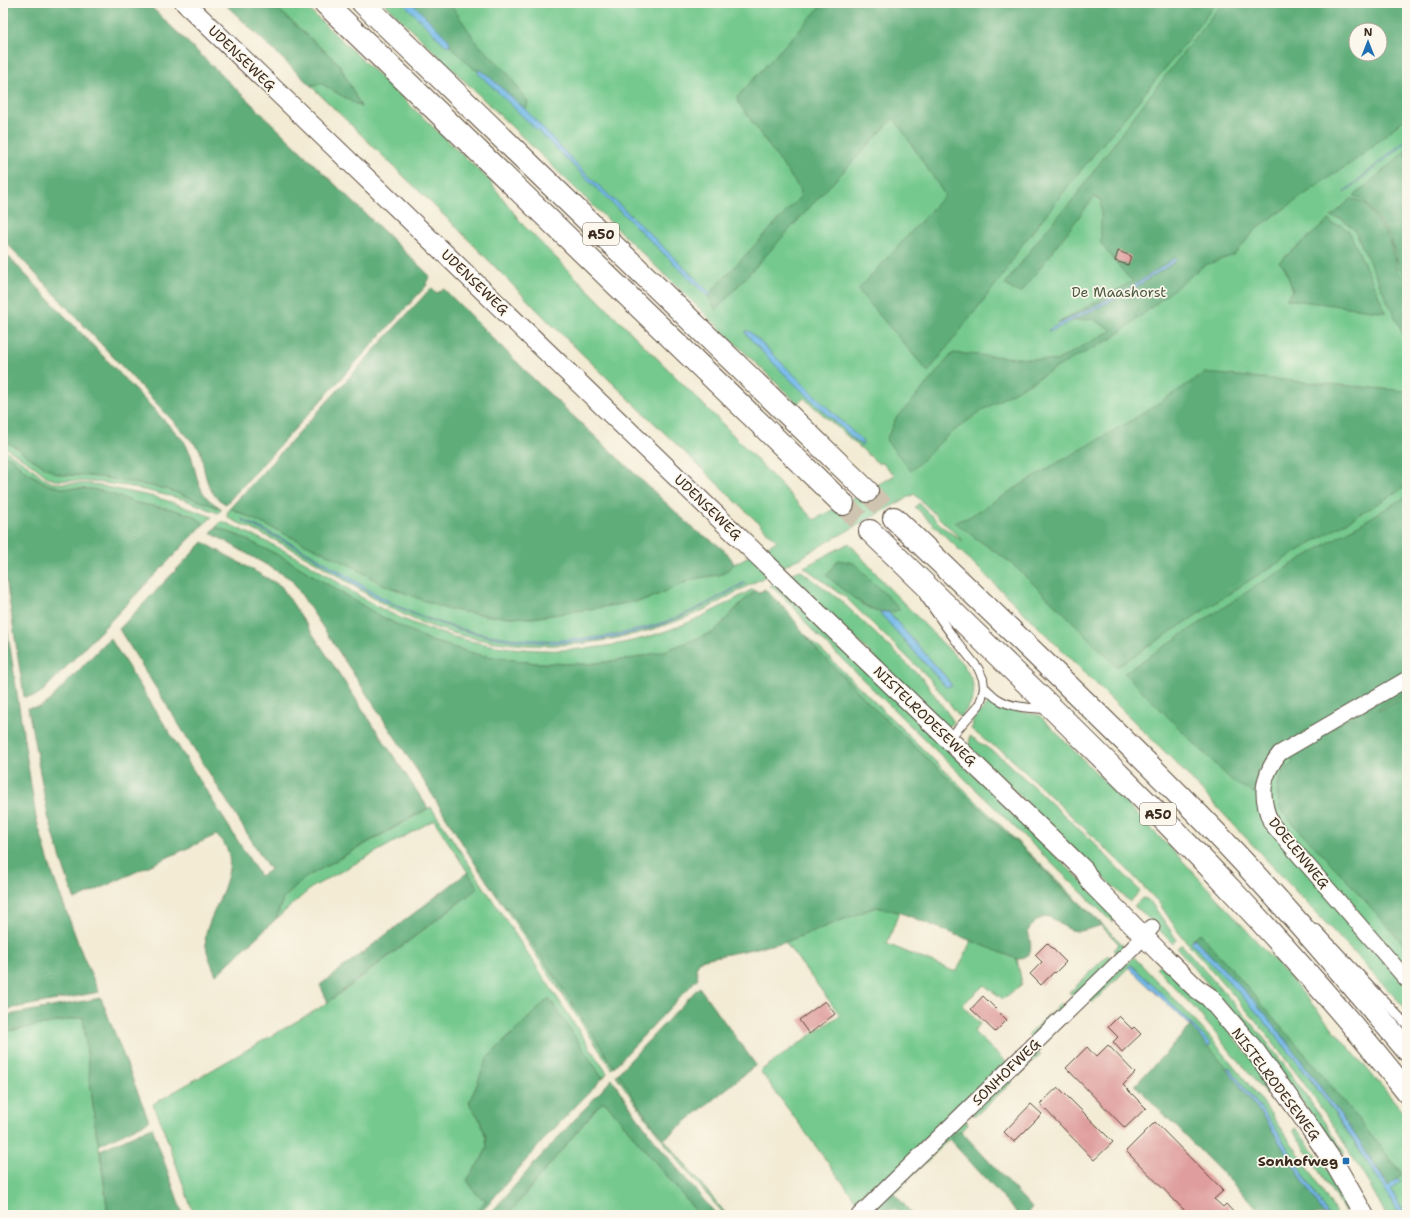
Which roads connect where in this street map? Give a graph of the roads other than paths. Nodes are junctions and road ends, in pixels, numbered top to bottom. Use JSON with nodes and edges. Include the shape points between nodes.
{"nodes":[{"id":1,"x":185,"y":3,"type":"edge"},
{"id":2,"x":326,"y":3,"type":"edge"},
{"id":3,"x":363,"y":3,"type":"edge"},
{"id":4,"x":867,"y":491,"type":"tunnel mouth"},
{"id":5,"x":843,"y":504,"type":"tunnel mouth"},
{"id":6,"x":894,"y":518,"type":"tunnel mouth"},
{"id":7,"x":870,"y":531,"type":"tunnel mouth"},
{"id":8,"x":892,"y":552,"type":"junction"},
{"id":9,"x":765,"y":562,"type":"joint"},
{"id":10,"x":1407,"y":680,"type":"edge"},
{"id":11,"x":984,"y":687,"type":"junction"},
{"id":12,"x":1053,"y":710,"type":"junction"},
{"id":13,"x":949,"y":739,"type":"junction"},
{"id":14,"x":1295,"y":920,"type":"junction"},
{"id":15,"x":1147,"y":932,"type":"junction"},
{"id":16,"x":1407,"y":980,"type":"edge"},
{"id":17,"x":1407,"y":1025,"type":"edge"},
{"id":18,"x":1407,"y":1050,"type":"edge"},
{"id":19,"x":1407,"y":1092,"type":"edge"},
{"id":20,"x":859,"y":1215,"type":"edge"},
{"id":21,"x":1364,"y":1215,"type":"edge"}],
"edges":[{"from":1,"to":9,"type":"street","name":"UDENSEWEG"},
{"from":2,"to":5,"type":"highway","number":"A50"},
{"from":3,"to":4,"type":"highway","number":"A50"},
{"from":6,"to":14,"type":"highway","number":"A50","via":[[1180,795]]},
{"from":7,"to":8,"type":"highway","number":"A50"},
{"from":8,"to":11,"type":"lane","via":[[978,668]]},
{"from":8,"to":12,"type":"highway","number":"A50"},
{"from":9,"to":13,"type":"street","name":"NISTELRODESEWEG"},
{"from":10,"to":16,"type":"street","name":"DOELENWEG","via":[[1280,753],[1265,778],[1264,792],[1265,810],[1272,823]]},
{"from":11,"to":12,"type":"lane","via":[[1006,703]]},
{"from":11,"to":13,"type":"lane","via":[[979,705]]},
{"from":12,"to":19,"type":"highway","number":"A50","via":[[1232,891],[1308,974]]},
{"from":13,"to":15,"type":"street","name":"NISTELRODESEWEG","via":[[1084,870],[1100,878]]},
{"from":14,"to":17,"type":"lane","via":[[1311,922]]},
{"from":14,"to":18,"type":"highway","number":"A50"},
{"from":15,"to":20,"type":"street","name":"SONHOFWEG"},
{"from":15,"to":21,"type":"street","name":"NISTELRODESEWEG","via":[[1173,949],[1201,982],[1209,998],[1256,1052],[1336,1166]]}]}
